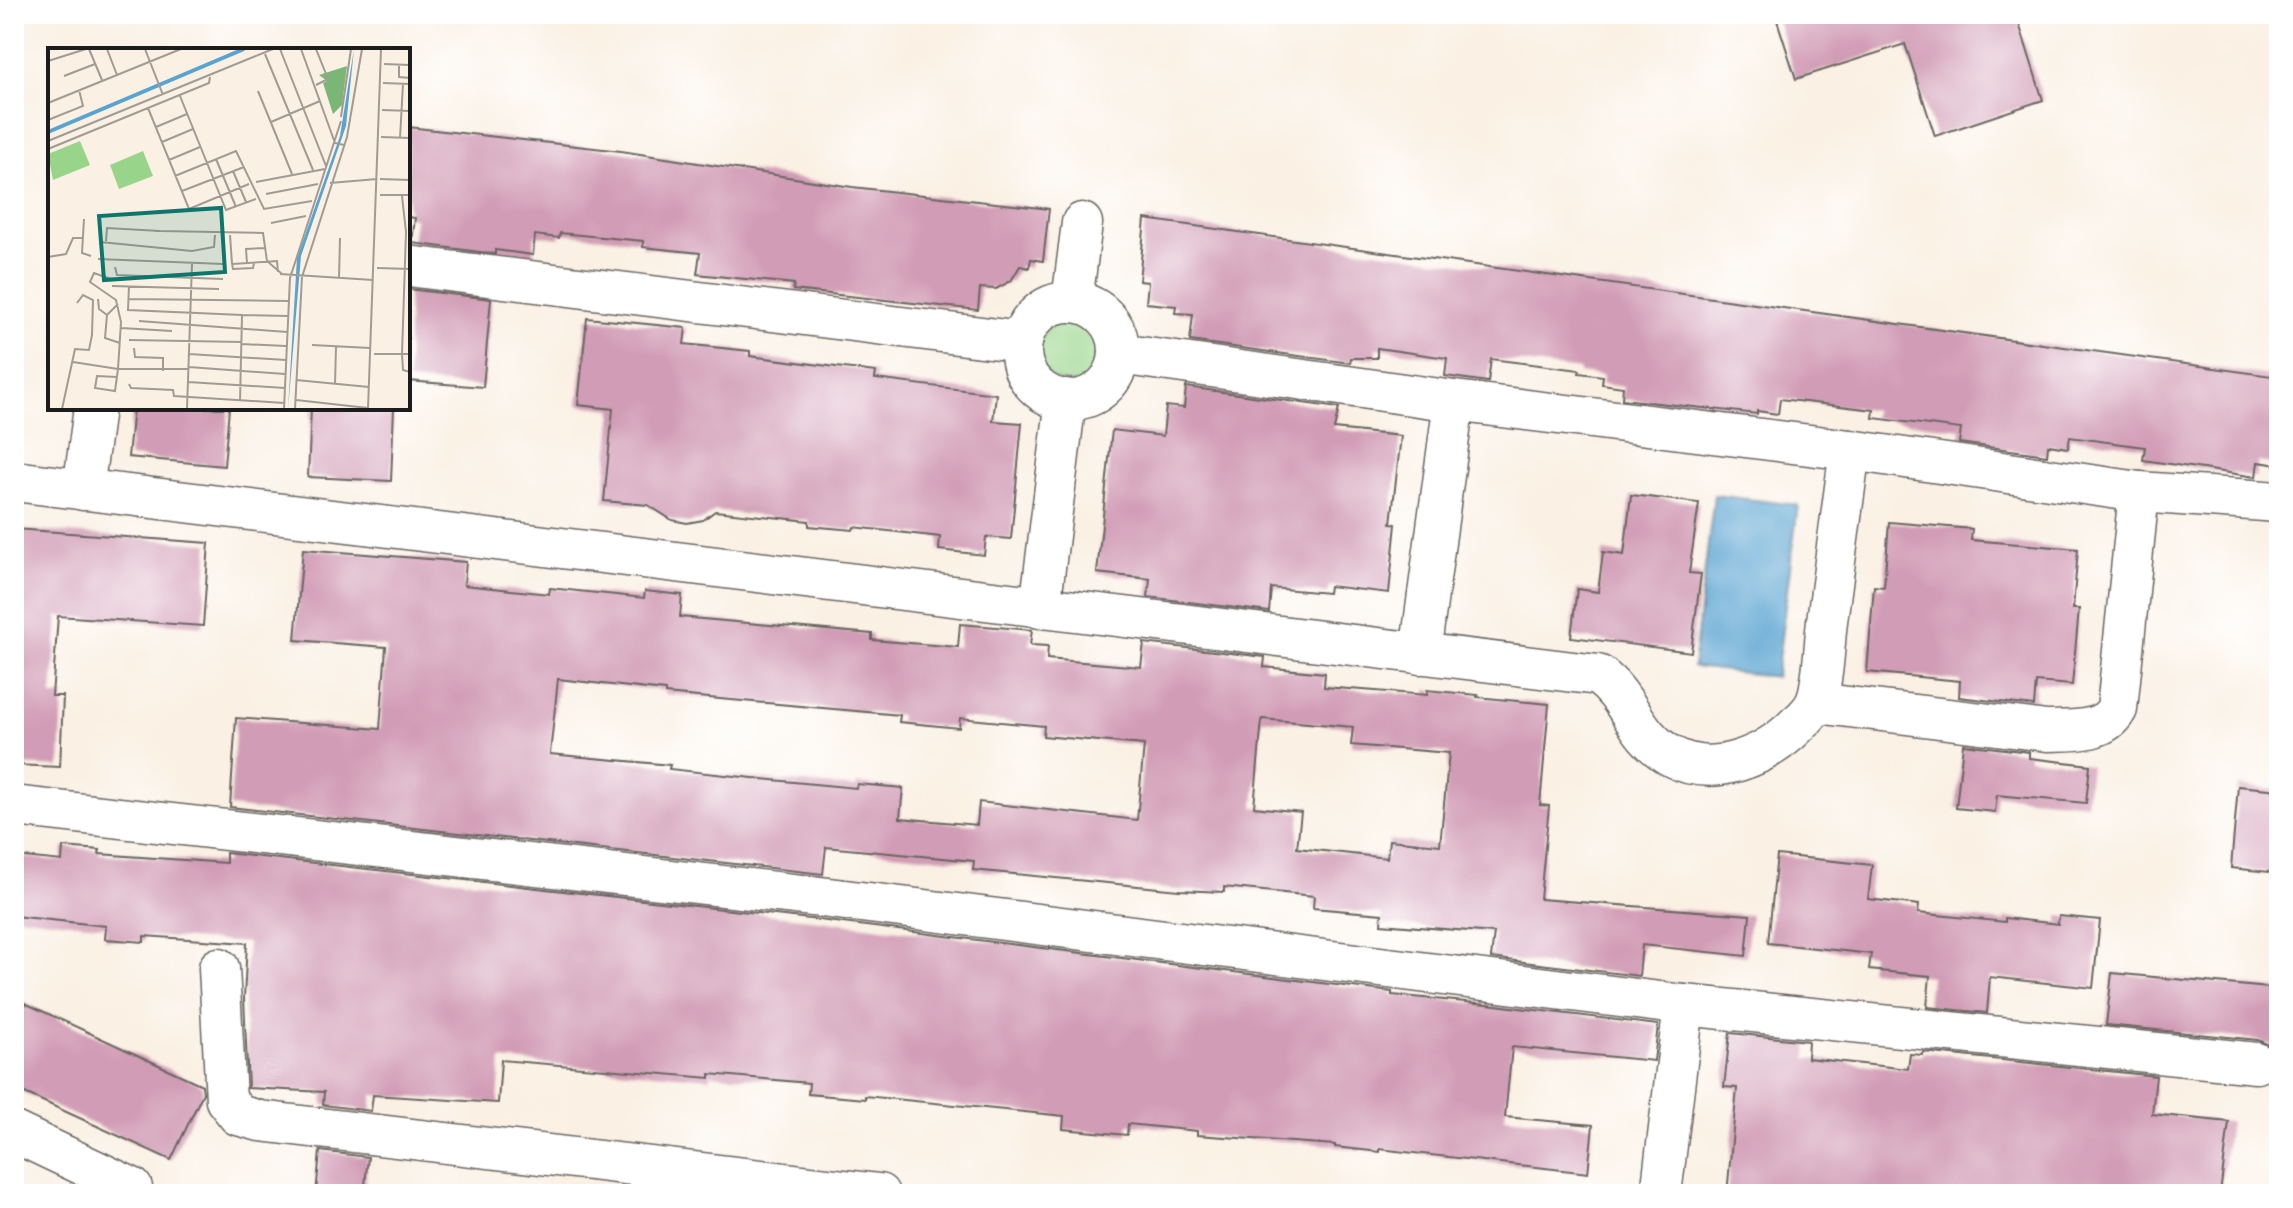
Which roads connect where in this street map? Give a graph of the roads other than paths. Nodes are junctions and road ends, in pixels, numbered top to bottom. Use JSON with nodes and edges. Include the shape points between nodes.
{"nodes":[{"id":1,"x":1082,"y":223,"type":"dead end"},
{"id":2,"x":410,"y":266,"type":"edge"},
{"id":3,"x":1072,"y":302,"type":"junction"},
{"id":4,"x":1022,"y":342,"type":"junction"},
{"id":5,"x":1119,"y":354,"type":"junction"},
{"id":6,"x":1066,"y":399,"type":"junction"},
{"id":7,"x":1454,"y":401,"type":"junction"},
{"id":8,"x":94,"y":410,"type":"edge"},
{"id":9,"x":1850,"y":450,"type":"junction"},
{"id":10,"x":14,"y":481,"type":"edge"},
{"id":11,"x":83,"y":490,"type":"junction"},
{"id":12,"x":2139,"y":492,"type":"junction"},
{"id":13,"x":2279,"y":502,"type":"edge"},
{"id":14,"x":1040,"y":608,"type":"junction"},
{"id":15,"x":1420,"y":654,"type":"junction"},
{"id":16,"x":1816,"y":703,"type":"junction"},
{"id":17,"x":14,"y":806,"type":"edge"},
{"id":18,"x":219,"y":968,"type":"dead end"},
{"id":19,"x":1684,"y":1005,"type":"junction"},
{"id":20,"x":2256,"y":1063,"type":"dead end"},
{"id":21,"x":14,"y":1132,"type":"edge"},
{"id":22,"x":132,"y":1188,"type":"dead end"},
{"id":23,"x":879,"y":1194,"type":"edge"},
{"id":24,"x":1661,"y":1194,"type":"edge"}],
"edges":[{"from":1,"to":3,"type":"street"},
{"from":2,"to":4,"type":"street"},
{"from":3,"to":4,"type":"street","via":[[1040,313]]},
{"from":3,"to":5,"type":"street","via":[[1103,314],[1115,333]]},
{"from":4,"to":6,"type":"street","via":[[1028,376],[1044,392]]},
{"from":5,"to":6,"type":"street","via":[[1112,375],[1098,391]]},
{"from":5,"to":7,"type":"street"},
{"from":6,"to":14,"type":"street"},
{"from":7,"to":9,"type":"street"},
{"from":7,"to":15,"type":"street"},
{"from":8,"to":11,"type":"street"},
{"from":9,"to":12,"type":"street"},
{"from":9,"to":16,"type":"street"},
{"from":10,"to":11,"type":"street"},
{"from":11,"to":14,"type":"street"},
{"from":12,"to":13,"type":"street"},
{"from":12,"to":16,"type":"street","via":[[2117,709],[2102,725],[2047,731]]},
{"from":14,"to":15,"type":"street"},
{"from":15,"to":16,"type":"street","via":[[1598,675],[1620,694],[1651,742],[1673,758],[1702,764],[1730,764],[1757,756],[1781,741]]},
{"from":17,"to":19,"type":"street","via":[[829,898]]},
{"from":18,"to":23,"type":"street","via":[[226,1100],[238,1115]]},
{"from":19,"to":20,"type":"street"},
{"from":19,"to":24,"type":"street"},
{"from":21,"to":22,"type":"street"}]}
